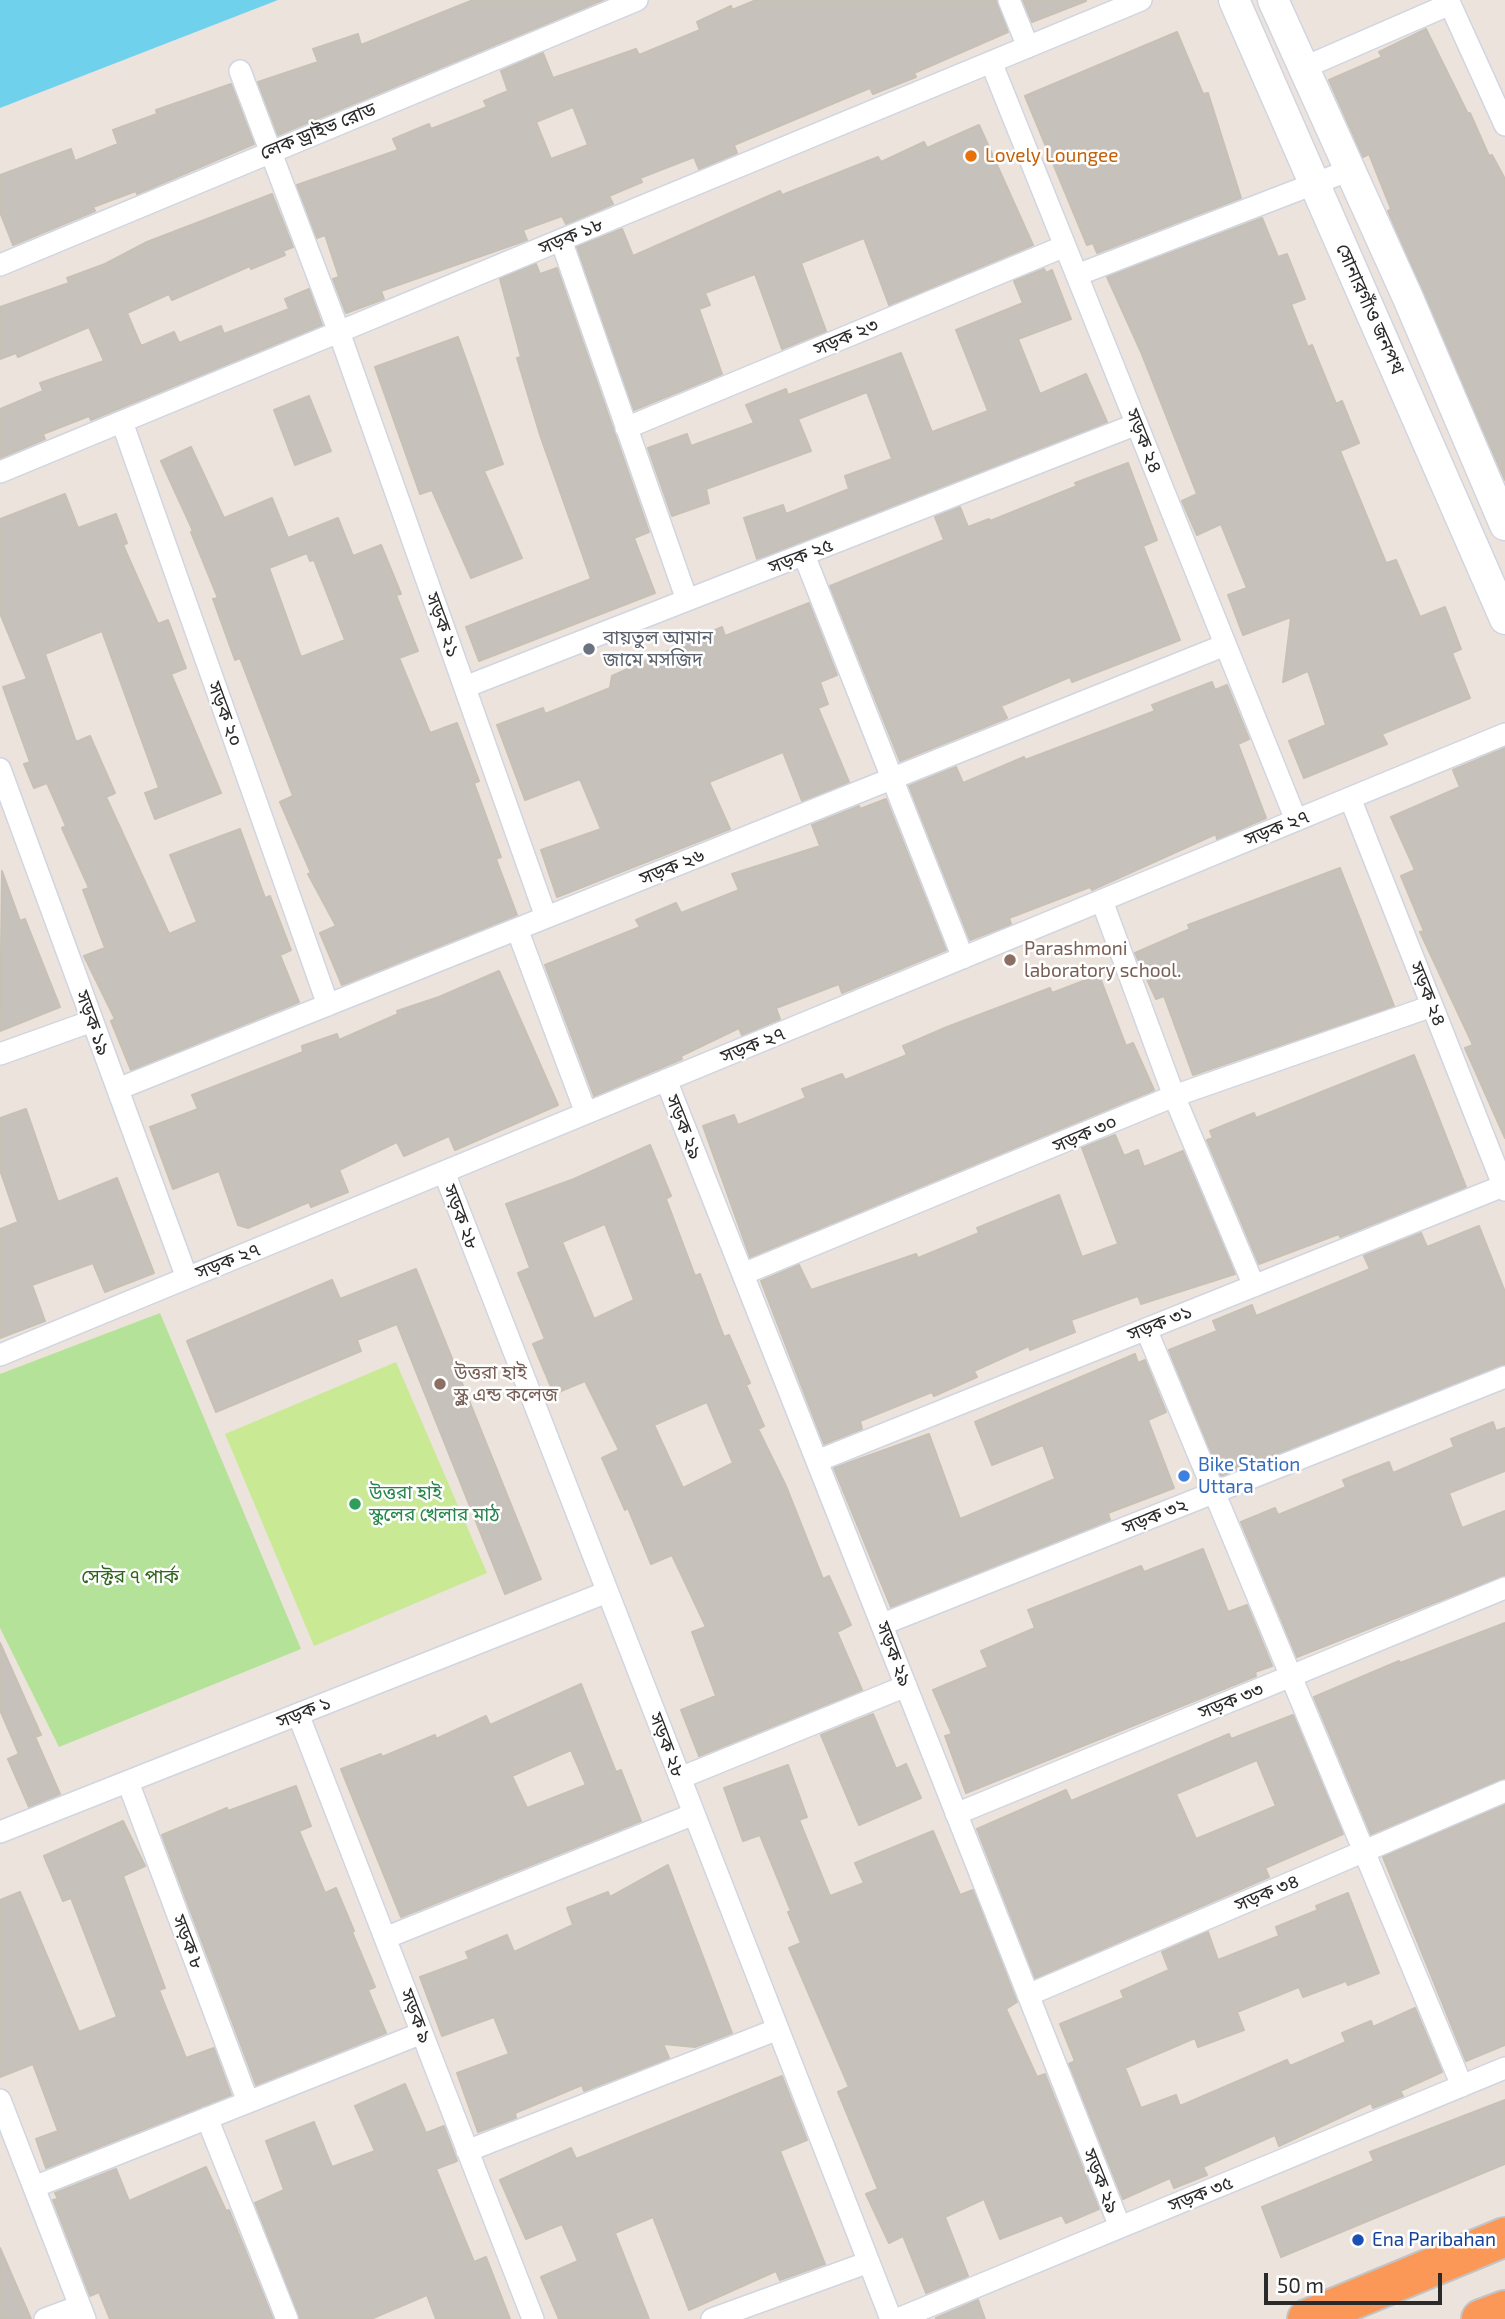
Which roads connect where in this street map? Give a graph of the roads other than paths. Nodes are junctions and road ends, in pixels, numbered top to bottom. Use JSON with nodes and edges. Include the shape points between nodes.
{"nodes":[{"id":1,"x":637,"y":0,"type":"edge"},
{"id":2,"x":1009,"y":0,"type":"edge"},
{"id":3,"x":1141,"y":0,"type":"edge"},
{"id":4,"x":1234,"y":0,"type":"edge"},
{"id":5,"x":1273,"y":0,"type":"edge"},
{"id":6,"x":1028,"y":47,"type":"junction"},
{"id":7,"x":991,"y":62,"type":"junction"},
{"id":8,"x":1303,"y":68,"type":"junction"},
{"id":9,"x":240,"y":71,"type":"dead end"},
{"id":10,"x":1505,"y":125,"type":"edge"},
{"id":11,"x":270,"y":150,"type":"junction"},
{"id":12,"x":1350,"y":170,"type":"junction"},
{"id":13,"x":1314,"y":183,"type":"junction"},
{"id":14,"x":561,"y":240,"type":"junction"},
{"id":15,"x":1065,"y":246,"type":"junction"},
{"id":16,"x":0,"y":265,"type":"edge"},
{"id":17,"x":1077,"y":275,"type":"junction"},
{"id":18,"x":339,"y":332,"type":"junction"},
{"id":19,"x":121,"y":422,"type":"junction"},
{"id":20,"x":1137,"y":425,"type":"junction"},
{"id":21,"x":626,"y":428,"type":"junction"},
{"id":22,"x":0,"y":472,"type":"edge"},
{"id":23,"x":1505,"y":525,"type":"edge"},
{"id":24,"x":804,"y":555,"type":"junction"},
{"id":25,"x":687,"y":600,"type":"junction"},
{"id":26,"x":1505,"y":619,"type":"edge"},
{"id":27,"x":1226,"y":645,"type":"junction"},
{"id":28,"x":465,"y":687,"type":"junction"},
{"id":29,"x":1505,"y":734,"type":"edge"},
{"id":30,"x":0,"y":769,"type":"edge"},
{"id":31,"x":891,"y":779,"type":"junction"},
{"id":32,"x":1350,"y":798,"type":"junction"},
{"id":33,"x":1296,"y":820,"type":"junction"},
{"id":34,"x":1102,"y":901,"type":"junction"},
{"id":35,"x":546,"y":917,"type":"junction"},
{"id":36,"x":517,"y":929,"type":"junction"},
{"id":37,"x":962,"y":958,"type":"junction"},
{"id":38,"x":328,"y":1005,"type":"junction"},
{"id":39,"x":1432,"y":1006,"type":"junction"},
{"id":40,"x":92,"y":1021,"type":"junction"},
{"id":41,"x":0,"y":1054,"type":"edge"},
{"id":42,"x":666,"y":1080,"type":"junction"},
{"id":43,"x":118,"y":1089,"type":"junction"},
{"id":44,"x":1174,"y":1096,"type":"junction"},
{"id":45,"x":586,"y":1113,"type":"junction"},
{"id":46,"x":444,"y":1172,"type":"junction"},
{"id":47,"x":1504,"y":1188,"type":"edge"},
{"id":48,"x":743,"y":1274,"type":"junction"},
{"id":49,"x":187,"y":1278,"type":"junction"},
{"id":50,"x":1254,"y":1286,"type":"junction"},
{"id":51,"x":1146,"y":1329,"type":"junction"},
{"id":52,"x":0,"y":1355,"type":"edge"},
{"id":53,"x":1505,"y":1377,"type":"edge"},
{"id":54,"x":817,"y":1461,"type":"junction"},
{"id":55,"x":1215,"y":1492,"type":"junction"},
{"id":56,"x":1505,"y":1587,"type":"edge"},
{"id":57,"x":607,"y":1592,"type":"junction"},
{"id":58,"x":883,"y":1624,"type":"junction"},
{"id":59,"x":1291,"y":1676,"type":"junction"},
{"id":60,"x":906,"y":1686,"type":"junction"},
{"id":61,"x":298,"y":1714,"type":"junction"},
{"id":62,"x":680,"y":1778,"type":"junction"},
{"id":63,"x":128,"y":1782,"type":"junction"},
{"id":64,"x":1505,"y":1791,"type":"edge"},
{"id":65,"x":694,"y":1814,"type":"junction"},
{"id":66,"x":956,"y":1814,"type":"junction"},
{"id":67,"x":0,"y":1832,"type":"edge"},
{"id":68,"x":1364,"y":1852,"type":"junction"},
{"id":69,"x":385,"y":1938,"type":"junction"},
{"id":70,"x":1028,"y":1996,"type":"junction"},
{"id":71,"x":778,"y":2029,"type":"junction"},
{"id":72,"x":422,"y":2033,"type":"junction"},
{"id":73,"x":1505,"y":2068,"type":"edge"},
{"id":74,"x":1462,"y":2086,"type":"junction"},
{"id":75,"x":0,"y":2101,"type":"edge"},
{"id":76,"x":248,"y":2102,"type":"junction"},
{"id":77,"x":207,"y":2118,"type":"junction"},
{"id":78,"x":467,"y":2151,"type":"junction"},
{"id":79,"x":34,"y":2187,"type":"junction"},
{"id":80,"x":1120,"y":2227,"type":"junction"},
{"id":81,"x":1505,"y":2237,"type":"edge"},
{"id":82,"x":869,"y":2262,"type":"junction"},
{"id":83,"x":1505,"y":2310,"type":"edge"},
{"id":84,"x":83,"y":2312,"type":"edge"},
{"id":85,"x":45,"y":2319,"type":"edge"},
{"id":86,"x":286,"y":2319,"type":"edge"},
{"id":87,"x":533,"y":2319,"type":"edge"},
{"id":88,"x":712,"y":2319,"type":"edge"},
{"id":89,"x":891,"y":2319,"type":"edge"},
{"id":90,"x":898,"y":2319,"type":"edge"},
{"id":91,"x":1307,"y":2319,"type":"edge"},
{"id":92,"x":1481,"y":2319,"type":"edge"}],
"edges":[{"from":1,"to":11,"type":"street","name":"লেক ড্রাইভ রোড"},
{"from":2,"to":6,"type":"street"},
{"from":3,"to":6,"type":"street","name":"সড়ক ১৮"},
{"from":4,"to":13,"type":"main road","name":"সোনারগাঁও জনপথ"},
{"from":5,"to":8,"type":"main road","name":"সোনারগাঁও জনপথ"},
{"from":6,"to":7,"type":"street","name":"সড়ক ১৮"},
{"from":7,"to":14,"type":"street","name":"সড়ক ১৮"},
{"from":7,"to":15,"type":"street","name":"সড়ক ২৪"},
{"from":8,"to":10,"type":"street","via":[[1450,4]]},
{"from":8,"to":12,"type":"main road","name":"সোনারগাঁও জনপথ"},
{"from":9,"to":11,"type":"street","name":"সড়ক ২১"},
{"from":11,"to":16,"type":"street","name":"লেক ড্রাইভ রোড"},
{"from":11,"to":18,"type":"street","name":"সড়ক ২১"},
{"from":12,"to":13,"type":"street"},
{"from":12,"to":23,"type":"main road","name":"সোনারগাঁও জনপথ"},
{"from":13,"to":17,"type":"street"},
{"from":13,"to":26,"type":"main road","name":"সোনারগাঁও জনপথ"},
{"from":14,"to":18,"type":"street","name":"সড়ক ১৮"},
{"from":14,"to":21,"type":"street"},
{"from":15,"to":17,"type":"street","name":"সড়ক ২৪"},
{"from":15,"to":21,"type":"street","name":"সড়ক ২৩"},
{"from":17,"to":20,"type":"street","name":"সড়ক ২৪"},
{"from":18,"to":19,"type":"street","name":"সড়ক ১৮"},
{"from":18,"to":28,"type":"street","name":"সড়ক ২১"},
{"from":19,"to":22,"type":"street","name":"সড়ক ১৮"},
{"from":19,"to":38,"type":"street","name":"সড়ক ২০"},
{"from":20,"to":24,"type":"street","name":"সড়ক ২৫"},
{"from":20,"to":27,"type":"street","name":"সড়ক ২৪"},
{"from":21,"to":25,"type":"street"},
{"from":24,"to":25,"type":"street","name":"সড়ক ২৫"},
{"from":24,"to":31,"type":"street"},
{"from":25,"to":28,"type":"street","name":"সড়ক ২৫"},
{"from":27,"to":31,"type":"street","name":"সড়ক ২৬"},
{"from":27,"to":33,"type":"street","name":"সড়ক ২৪"},
{"from":28,"to":35,"type":"street","name":"সড়ক ২১"},
{"from":29,"to":32,"type":"street","name":"সড়ক ২৭"},
{"from":30,"to":40,"type":"street","name":"সড়ক ১৯"},
{"from":31,"to":35,"type":"street","name":"সড়ক ২৬"},
{"from":31,"to":37,"type":"street"},
{"from":32,"to":33,"type":"street","name":"সড়ক ২৭"},
{"from":32,"to":39,"type":"street","name":"সড়ক ২৪"},
{"from":33,"to":34,"type":"street","name":"সড়ক ২৭"},
{"from":34,"to":37,"type":"street","name":"সড়ক ২৭"},
{"from":34,"to":44,"type":"street"},
{"from":35,"to":36,"type":"street","name":"সড়ক ২৬"},
{"from":36,"to":38,"type":"street","name":"সড়ক ২৬"},
{"from":36,"to":45,"type":"street"},
{"from":37,"to":42,"type":"street","name":"সড়ক ২৭"},
{"from":38,"to":43,"type":"street","name":"সড়ক ২৬"},
{"from":39,"to":44,"type":"street","name":"সড়ক ৩০"},
{"from":39,"to":47,"type":"street","name":"সড়ক ২৪"},
{"from":40,"to":41,"type":"street"},
{"from":40,"to":43,"type":"street","name":"সড়ক ১৯"},
{"from":42,"to":45,"type":"street","name":"সড়ক ২৭"},
{"from":42,"to":48,"type":"street","name":"সড়ক ২৯"},
{"from":43,"to":49,"type":"street","name":"সড়ক ১৯"},
{"from":44,"to":48,"type":"street","name":"সড়ক ৩০"},
{"from":44,"to":50,"type":"street"},
{"from":45,"to":46,"type":"street","name":"সড়ক ২৭"},
{"from":46,"to":49,"type":"street","name":"সড়ক ২৭"},
{"from":46,"to":57,"type":"street","name":"সড়ক ২৮"},
{"from":47,"to":50,"type":"street","name":"সড়ক ৩১"},
{"from":48,"to":54,"type":"street","name":"সড়ক ২৯"},
{"from":49,"to":52,"type":"street","name":"সড়ক ২৭"},
{"from":50,"to":51,"type":"street","name":"সড়ক ৩১"},
{"from":51,"to":54,"type":"street","name":"সড়ক ৩১"},
{"from":51,"to":55,"type":"street"},
{"from":53,"to":55,"type":"street","name":"সড়ক ৩২"},
{"from":54,"to":58,"type":"street","name":"সড়ক ২৯"},
{"from":55,"to":58,"type":"street","name":"সড়ক ৩২"},
{"from":55,"to":59,"type":"street"},
{"from":56,"to":59,"type":"street","name":"সড়ক ৩৩"},
{"from":57,"to":61,"type":"street","name":"সড়ক ১"},
{"from":57,"to":62,"type":"street","name":"সড়ক ২৮"},
{"from":58,"to":60,"type":"street","name":"সড়ক ২৯"},
{"from":59,"to":66,"type":"street","name":"সড়ক ৩৩"},
{"from":59,"to":68,"type":"street"},
{"from":60,"to":62,"type":"street"},
{"from":60,"to":66,"type":"street","name":"সড়ক ২৯"},
{"from":61,"to":63,"type":"street","name":"সড়ক ১"},
{"from":61,"to":69,"type":"street","name":"সড়ক ৯"},
{"from":62,"to":65,"type":"street","name":"সড়ক ২৮"},
{"from":63,"to":67,"type":"street","name":"সড়ক ১"},
{"from":63,"to":76,"type":"street","name":"সড়ক ৮"},
{"from":64,"to":68,"type":"street","name":"সড়ক ৩৪"},
{"from":65,"to":69,"type":"street"},
{"from":65,"to":71,"type":"street","name":"সড়ক ২৮"},
{"from":66,"to":70,"type":"street","name":"সড়ক ২৯"},
{"from":68,"to":70,"type":"street","name":"সড়ক ৩৪"},
{"from":68,"to":74,"type":"street"},
{"from":69,"to":72,"type":"street","name":"সড়ক ৯"},
{"from":70,"to":80,"type":"street","name":"সড়ক ২৯"},
{"from":71,"to":78,"type":"street"},
{"from":71,"to":82,"type":"street","name":"সড়ক ২৮"},
{"from":72,"to":76,"type":"street"},
{"from":72,"to":78,"type":"street","name":"সড়ক ৯"},
{"from":73,"to":74,"type":"street","name":"সড়ক ৩৫"},
{"from":74,"to":80,"type":"street","name":"সড়ক ৩৫"},
{"from":75,"to":79,"type":"street"},
{"from":76,"to":77,"type":"street"},
{"from":77,"to":79,"type":"street"},
{"from":77,"to":86,"type":"street"},
{"from":78,"to":87,"type":"street","name":"সড়ক ৯"},
{"from":79,"to":84,"type":"street"},
{"from":80,"to":90,"type":"street","name":"সড়ক ৩৫"},
{"from":81,"to":91,"type":"highway"},
{"from":82,"to":88,"type":"street"},
{"from":82,"to":89,"type":"street","name":"সড়ক ২৮"},
{"from":83,"to":92,"type":"highway"},
{"from":84,"to":85,"type":"street"}]}
